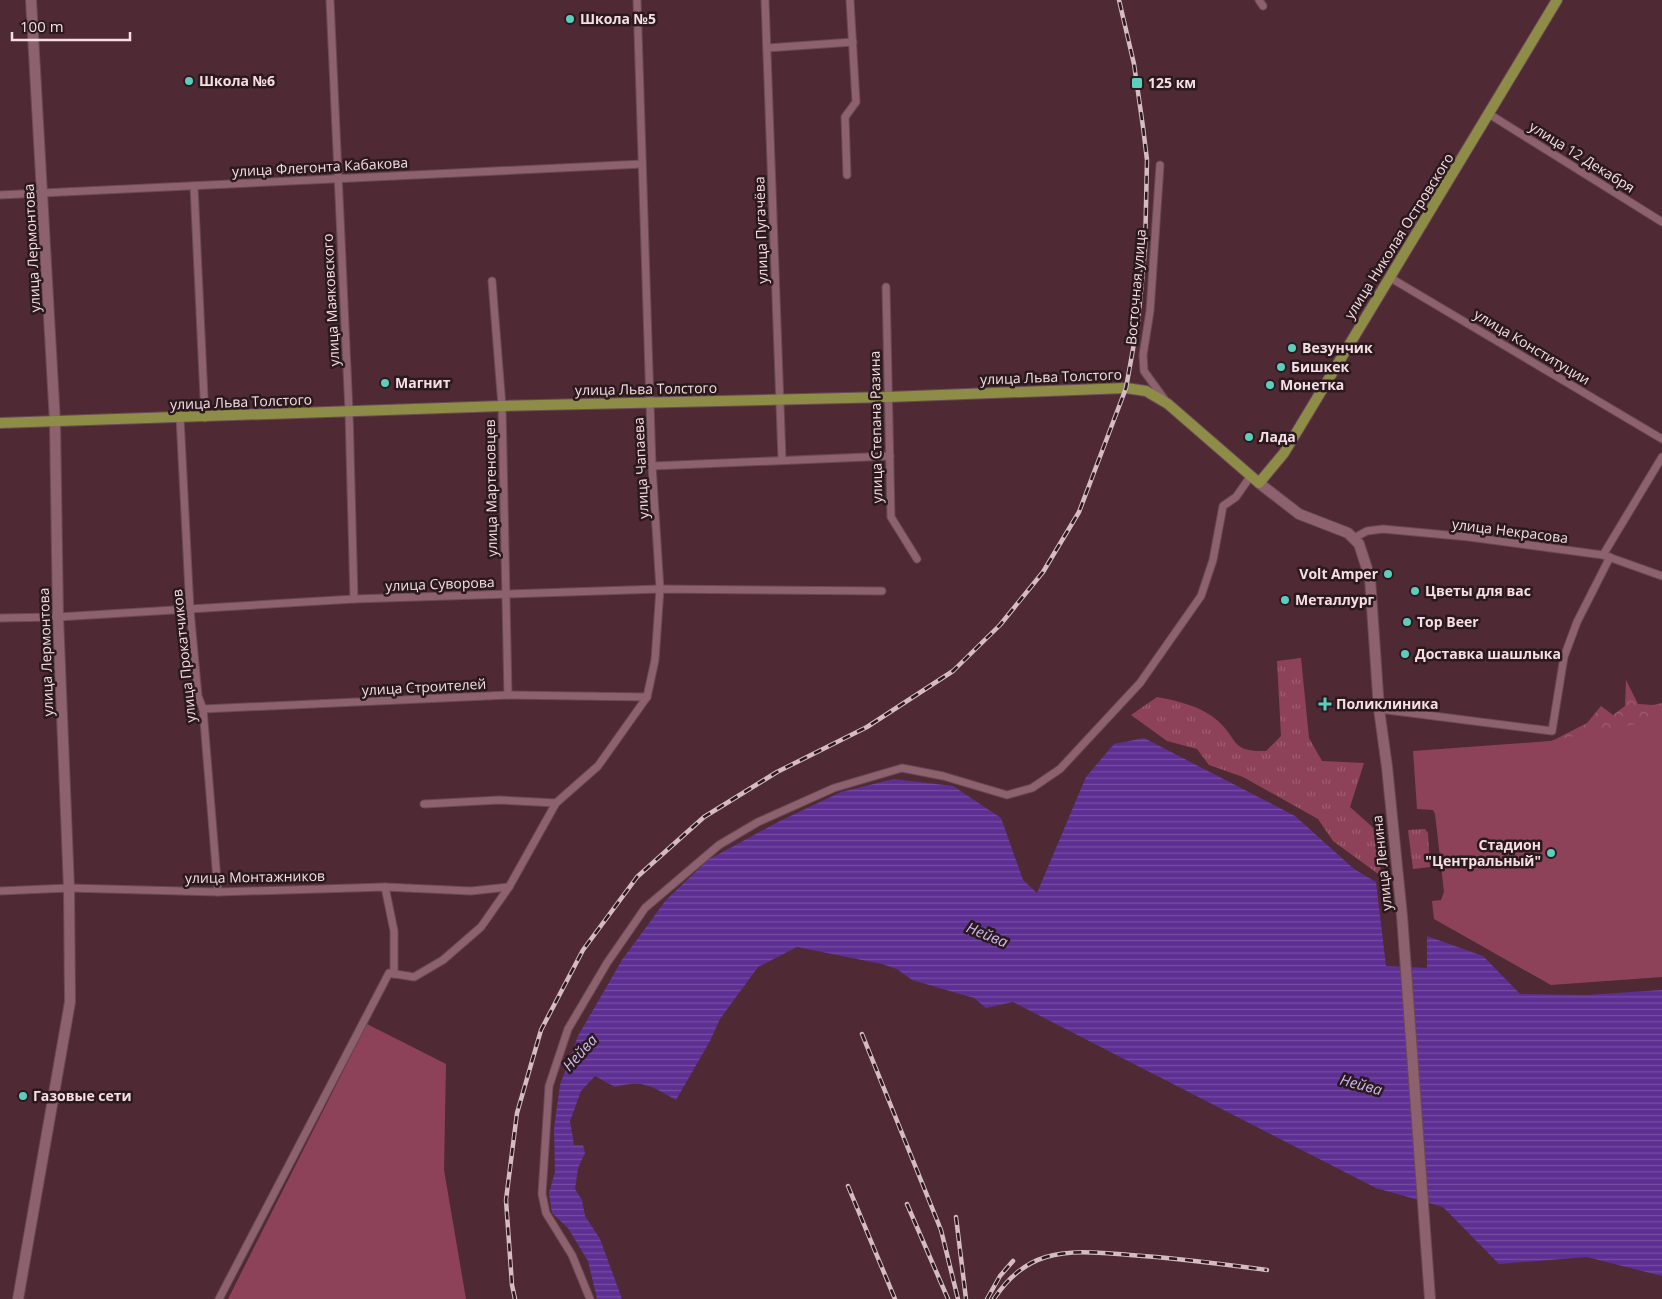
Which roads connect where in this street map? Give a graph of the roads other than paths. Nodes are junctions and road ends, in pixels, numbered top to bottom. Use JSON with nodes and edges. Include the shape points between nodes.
{"nodes":[{"id":1,"x":31,"y":0,"type":"edge"},
{"id":2,"x":330,"y":0,"type":"edge"},
{"id":3,"x":637,"y":0,"type":"edge"},
{"id":4,"x":765,"y":0,"type":"edge"},
{"id":5,"x":850,"y":0,"type":"edge"},
{"id":6,"x":1557,"y":0,"type":"edge"},
{"id":7,"x":853,"y":42,"type":"junction"},
{"id":8,"x":767,"y":48,"type":"junction"},
{"id":9,"x":1489,"y":114,"type":"junction"},
{"id":10,"x":642,"y":164,"type":"junction"},
{"id":11,"x":1160,"y":165,"type":"dead end"},
{"id":12,"x":846,"y":175,"type":"dead end"},
{"id":13,"x":338,"y":178,"type":"junction"},
{"id":14,"x":194,"y":186,"type":"junction"},
{"id":15,"x":42,"y":194,"type":"junction"},
{"id":16,"x":0,"y":195,"type":"edge"},
{"id":17,"x":1662,"y":222,"type":"edge"},
{"id":18,"x":1389,"y":277,"type":"junction"},
{"id":19,"x":492,"y":281,"type":"dead end"},
{"id":20,"x":886,"y":287,"type":"dead end"},
{"id":21,"x":888,"y":397,"type":"junction"},
{"id":22,"x":780,"y":399,"type":"junction"},
{"id":23,"x":650,"y":403,"type":"junction"},
{"id":24,"x":1168,"y":404,"type":"junction"},
{"id":25,"x":502,"y":406,"type":"junction"},
{"id":26,"x":348,"y":412,"type":"junction"},
{"id":27,"x":180,"y":418,"type":"junction"},
{"id":28,"x":205,"y":418,"type":"junction"},
{"id":29,"x":55,"y":422,"type":"junction"},
{"id":30,"x":0,"y":423,"type":"edge"},
{"id":31,"x":1662,"y":439,"type":"edge"},
{"id":32,"x":890,"y":456,"type":"junction"},
{"id":33,"x":1662,"y":457,"type":"edge"},
{"id":34,"x":782,"y":459,"type":"junction"},
{"id":35,"x":652,"y":466,"type":"junction"},
{"id":36,"x":1250,"y":477,"type":"junction"},
{"id":37,"x":1259,"y":484,"type":"junction"},
{"id":38,"x":1354,"y":538,"type":"junction"},
{"id":39,"x":1607,"y":556,"type":"junction"},
{"id":40,"x":917,"y":559,"type":"dead end"},
{"id":41,"x":1662,"y":576,"type":"edge"},
{"id":42,"x":660,"y":589,"type":"junction"},
{"id":43,"x":882,"y":591,"type":"dead end"},
{"id":44,"x":505,"y":594,"type":"junction"},
{"id":45,"x":354,"y":599,"type":"junction"},
{"id":46,"x":190,"y":610,"type":"junction"},
{"id":47,"x":0,"y":618,"type":"edge"},
{"id":48,"x":58,"y":618,"type":"junction"},
{"id":49,"x":508,"y":695,"type":"junction"},
{"id":50,"x":647,"y":697,"type":"junction"},
{"id":51,"x":203,"y":709,"type":"junction"},
{"id":52,"x":1379,"y":709,"type":"junction"},
{"id":53,"x":556,"y":803,"type":"junction"},
{"id":54,"x":424,"y":804,"type":"dead end"},
{"id":55,"x":385,"y":887,"type":"junction"},
{"id":56,"x":509,"y":887,"type":"junction"},
{"id":57,"x":69,"y":888,"type":"junction"},
{"id":58,"x":0,"y":891,"type":"edge"},
{"id":59,"x":218,"y":892,"type":"junction"},
{"id":60,"x":394,"y":974,"type":"junction"},
{"id":61,"x":18,"y":1299,"type":"edge"},
{"id":62,"x":219,"y":1299,"type":"edge"},
{"id":63,"x":590,"y":1299,"type":"edge"},
{"id":64,"x":1430,"y":1299,"type":"edge"}],
"edges":[{"from":1,"to":15,"type":"street","name":"улица Лермонтова"},
{"from":2,"to":13,"type":"street","name":"улица Маяковского"},
{"from":3,"to":10,"type":"street","name":"улица Чапаева"},
{"from":4,"to":8,"type":"street","name":"улица Пугачёва"},
{"from":5,"to":7,"type":"street"},
{"from":6,"to":9,"type":"main road","name":"улица Николая Островского"},
{"from":7,"to":8,"type":"street"},
{"from":7,"to":12,"type":"street","via":[[856,102],[845,118]]},
{"from":8,"to":22,"type":"street","name":"улица Пугачёва"},
{"from":9,"to":17,"type":"street","name":"улица 12 Декабря"},
{"from":9,"to":18,"type":"main road","name":"улица Николая Островского"},
{"from":10,"to":13,"type":"street","name":"улица Флегонта Кабакова"},
{"from":10,"to":23,"type":"street","name":"улица Чапаева"},
{"from":11,"to":24,"type":"street","name":"Восточная улица","via":[[1150,311],[1143,355],[1144,371]]},
{"from":13,"to":14,"type":"street","name":"улица Флегонта Кабакова"},
{"from":13,"to":26,"type":"street","name":"улица Маяковского"},
{"from":14,"to":15,"type":"street","name":"улица Флегонта Кабакова"},
{"from":14,"to":28,"type":"street"},
{"from":15,"to":16,"type":"street","name":"улица Флегонта Кабакова"},
{"from":15,"to":29,"type":"street","name":"улица Лермонтова"},
{"from":18,"to":31,"type":"street","name":"улица Конституции"},
{"from":18,"to":37,"type":"main road","name":"улица Николая Островского","via":[[1284,453]]},
{"from":19,"to":25,"type":"street","name":"улица Мартеновцев"},
{"from":20,"to":21,"type":"street","name":"улица Степана Разина"},
{"from":21,"to":22,"type":"main road","name":"улица Льва Толстого"},
{"from":21,"to":24,"type":"main road","name":"улица Льва Толстого","via":[[1126,388],[1146,391]]},
{"from":21,"to":32,"type":"street","name":"улица Степана Разина"},
{"from":22,"to":23,"type":"main road","name":"улица Льва Толстого"},
{"from":22,"to":34,"type":"street","name":"улица Пугачёва"},
{"from":23,"to":25,"type":"main road","name":"улица Льва Толстого"},
{"from":23,"to":35,"type":"street","name":"улица Чапаева"},
{"from":24,"to":36,"type":"main road","name":"улица Льва Толстого"},
{"from":25,"to":26,"type":"main road","name":"улица Льва Толстого"},
{"from":25,"to":44,"type":"street","name":"улица Мартеновцев"},
{"from":26,"to":28,"type":"main road","name":"улица Льва Толстого"},
{"from":26,"to":45,"type":"street","name":"улица Маяковского"},
{"from":27,"to":28,"type":"main road","name":"улица Льва Толстого"},
{"from":27,"to":29,"type":"main road","name":"улица Льва Толстого"},
{"from":27,"to":46,"type":"street","name":"улица Прокатчиков"},
{"from":29,"to":30,"type":"main road","name":"улица Льва Толстого"},
{"from":29,"to":48,"type":"street","name":"улица Лермонтова"},
{"from":32,"to":34,"type":"street"},
{"from":32,"to":40,"type":"street","name":"улица Степана Разина","via":[[891,517]]},
{"from":33,"to":39,"type":"street"},
{"from":34,"to":35,"type":"street"},
{"from":35,"to":42,"type":"street","name":"улица Чапаева"},
{"from":36,"to":37,"type":"main road","name":"улица Льва Толстого"},
{"from":36,"to":63,"type":"street","via":[[1236,496],[1222,506],[1213,560],[1201,596],[1140,683],[1060,769],[1032,788],[1007,795],[902,768],[834,788],[758,822],[720,845],[645,908],[568,1028],[549,1086],[542,1194],[546,1212],[572,1255]]},
{"from":37,"to":38,"type":"street","via":[[1299,514]]},
{"from":38,"to":39,"type":"street","name":"улица Некрасова","via":[[1367,530],[1383,529]]},
{"from":38,"to":52,"type":"street","name":"улица Ленина","via":[[1370,578]]},
{"from":39,"to":41,"type":"street","name":"улица Некрасова"},
{"from":39,"to":52,"type":"street","via":[[1564,657],[1552,731]]},
{"from":42,"to":43,"type":"street","name":"улица Суворова"},
{"from":42,"to":44,"type":"street","name":"улица Суворова"},
{"from":42,"to":50,"type":"street","name":"улица Чапаева","via":[[655,660]]},
{"from":44,"to":45,"type":"street","name":"улица Суворова"},
{"from":44,"to":49,"type":"street","name":"улица Мартеновцев"},
{"from":45,"to":46,"type":"street","name":"улица Суворова"},
{"from":46,"to":48,"type":"street","name":"улица Суворова"},
{"from":46,"to":51,"type":"street","name":"улица Прокатчиков","via":[[198,696]]},
{"from":47,"to":48,"type":"street","name":"улица Суворова"},
{"from":48,"to":57,"type":"street","name":"улица Лермонтова"},
{"from":49,"to":50,"type":"street","name":"улица Строителей"},
{"from":49,"to":51,"type":"street","name":"улица Строителей"},
{"from":50,"to":53,"type":"street","name":"улица Чапаева","via":[[598,766]]},
{"from":51,"to":59,"type":"street","name":"улица Прокатчиков"},
{"from":52,"to":64,"type":"street","name":"улица Ленина","via":[[1402,916]]},
{"from":53,"to":54,"type":"street","via":[[499,800]]},
{"from":53,"to":56,"type":"street","name":"улица Чапаева"},
{"from":55,"to":56,"type":"street","name":"улица Монтажников","via":[[471,891]]},
{"from":55,"to":59,"type":"street","name":"улица Монтажников"},
{"from":55,"to":60,"type":"street","via":[[394,931]]},
{"from":56,"to":60,"type":"street","name":"улица Чапаева","via":[[481,927],[443,960],[414,978]]},
{"from":57,"to":58,"type":"street","name":"улица Монтажников"},
{"from":57,"to":59,"type":"street","name":"улица Монтажников"},
{"from":57,"to":61,"type":"street","name":"улица Лермонтова","via":[[70,1002]]},
{"from":60,"to":62,"type":"street","via":[[390,973]]}]}
